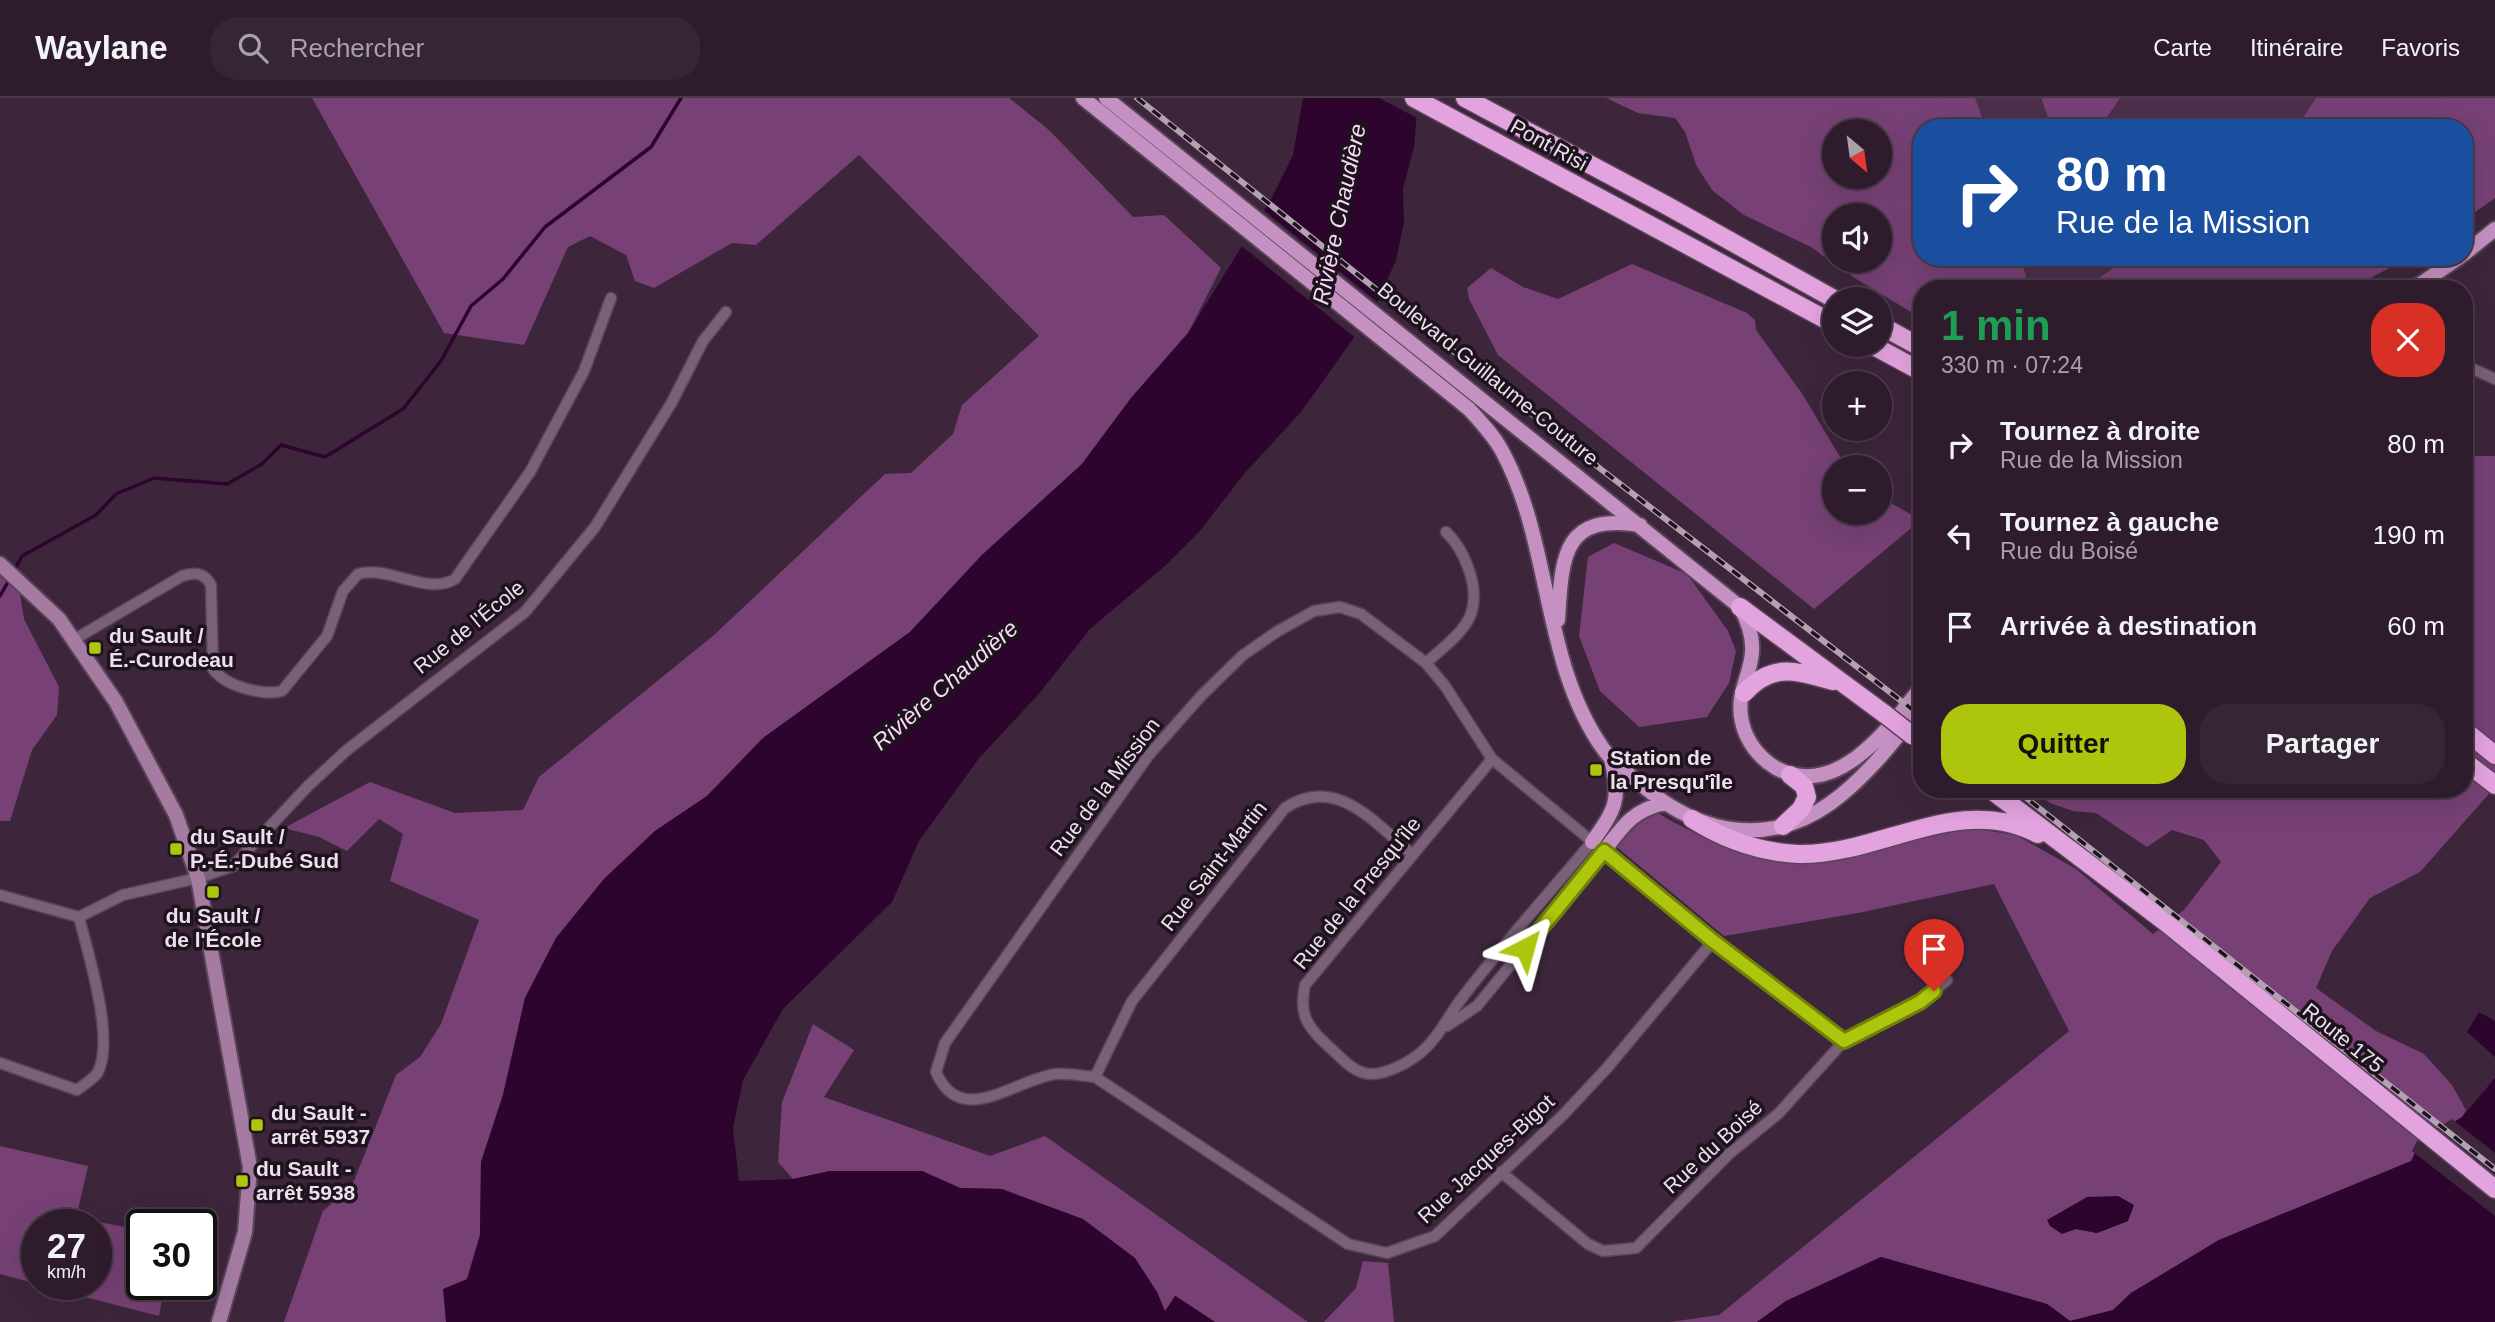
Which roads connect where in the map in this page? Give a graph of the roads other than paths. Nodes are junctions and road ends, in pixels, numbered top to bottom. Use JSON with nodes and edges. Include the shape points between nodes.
{"nodes":[{"id":1,"x":1083,"y":98,"type":"edge"},
{"id":2,"x":1106,"y":98,"type":"edge"},
{"id":3,"x":1414,"y":98,"type":"edge"},
{"id":4,"x":1465,"y":98,"type":"edge"},
{"id":5,"x":1174,"y":161,"type":"junction"},
{"id":6,"x":2495,"y":229,"type":"edge"},
{"id":7,"x":2473,"y":247,"type":"edge"},
{"id":8,"x":2447,"y":266,"type":"edge"},
{"id":9,"x":2426,"y":280,"type":"edge"},
{"id":10,"x":1822,"y":292,"type":"edge"},
{"id":11,"x":611,"y":298,"type":"dead end"},
{"id":12,"x":726,"y":312,"type":"dead end"},
{"id":13,"x":1822,"y":318,"type":"edge"},
{"id":14,"x":1892,"y":332,"type":"edge"},
{"id":15,"x":1913,"y":343,"type":"edge"},
{"id":16,"x":1892,"y":356,"type":"edge"},
{"id":17,"x":1913,"y":367,"type":"edge"},
{"id":18,"x":2473,"y":369,"type":"edge"},
{"id":19,"x":2495,"y":379,"type":"edge"},
{"id":20,"x":1641,"y":525,"type":"junction"},
{"id":21,"x":1446,"y":533,"type":"dead end"},
{"id":22,"x":3,"y":567,"type":"edge"},
{"id":23,"x":1740,"y":607,"type":"junction"},
{"id":24,"x":1557,"y":635,"type":"junction"},
{"id":25,"x":75,"y":639,"type":"junction"},
{"id":26,"x":1426,"y":663,"type":"junction"},
{"id":27,"x":1843,"y":684,"type":"junction"},
{"id":28,"x":1744,"y":693,"type":"junction"},
{"id":29,"x":1913,"y":697,"type":"edge"},
{"id":30,"x":1913,"y":717,"type":"edge"},
{"id":31,"x":1913,"y":736,"type":"edge"},
{"id":32,"x":2473,"y":737,"type":"edge"},
{"id":33,"x":2495,"y":755,"type":"edge"},
{"id":34,"x":1610,"y":757,"type":"junction"},
{"id":35,"x":1492,"y":759,"type":"junction"},
{"id":36,"x":2473,"y":768,"type":"edge"},
{"id":37,"x":1790,"y":775,"type":"junction"},
{"id":38,"x":2495,"y":785,"type":"edge"},
{"id":39,"x":2002,"y":798,"type":"edge"},
{"id":40,"x":1664,"y":803,"type":"junction"},
{"id":41,"x":1692,"y":819,"type":"junction"},
{"id":42,"x":1783,"y":825,"type":"junction"},
{"id":43,"x":1592,"y":842,"type":"junction"},
{"id":44,"x":1604,"y":851,"type":"junction"},
{"id":45,"x":1413,"y":855,"type":"junction"},
{"id":46,"x":2078,"y":856,"type":"junction"},
{"id":47,"x":198,"y":878,"type":"junction"},
{"id":48,"x":0,"y":895,"type":"edge"},
{"id":49,"x":79,"y":917,"type":"junction"},
{"id":50,"x":2164,"y":921,"type":"joint"},
{"id":51,"x":1713,"y":941,"type":"junction"},
{"id":52,"x":1947,"y":980,"type":"dead end"},
{"id":53,"x":1443,"y":1028,"type":"junction"},
{"id":54,"x":1844,"y":1041,"type":"junction"},
{"id":55,"x":0,"y":1063,"type":"edge"},
{"id":56,"x":1095,"y":1077,"type":"junction"},
{"id":57,"x":1501,"y":1171,"type":"junction"},
{"id":58,"x":2495,"y":1189,"type":"edge"},
{"id":59,"x":219,"y":1322,"type":"edge"}],
"edges":[{"from":1,"to":5,"type":"main road","name":"Boulevard Guillaume-Couture"},
{"from":2,"to":5,"type":"main road","name":"Boulevard Guillaume-Couture"},
{"from":3,"to":13,"type":"highway","name":"Pont Risi"},
{"from":4,"to":10,"type":"highway","name":"Pont Risi"},
{"from":5,"to":20,"type":"main road","name":"Boulevard Guillaume-Couture"},
{"from":5,"to":24,"type":"main road","name":"Boulevard Guillaume-Couture","via":[[1469,409],[1501,449],[1525,503]]},
{"from":6,"to":7,"type":"main road"},
{"from":8,"to":9,"type":"main road"},
{"from":11,"to":25,"type":"street","via":[[584,371],[530,472],[454,579],[438,585],[381,571],[358,574],[343,591],[327,636],[282,691],[229,683],[213,669],[211,585],[198,573],[181,576]]},
{"from":12,"to":47,"type":"street","name":"Rue de l'École","via":[[703,341],[595,527],[525,612],[347,750],[233,866]]},
{"from":14,"to":15,"type":"highway"},
{"from":16,"to":17,"type":"highway"},
{"from":18,"to":19,"type":"street"},
{"from":20,"to":23,"type":"main road","name":"Boulevard Guillaume-Couture"},
{"from":20,"to":24,"type":"main road","via":[[1600,523],[1573,540],[1564,560]]},
{"from":21,"to":26,"type":"street","via":[[1466,562],[1471,614]]},
{"from":22,"to":25,"type":"street","via":[[60,618]]},
{"from":23,"to":27,"type":"highway","name":"Boulevard Guillaume-Couture"},
{"from":23,"to":28,"type":"main road","via":[[1753,645]]},
{"from":24,"to":34,"type":"main road","name":"Boulevard Guillaume-Couture","via":[[1576,699]]},
{"from":25,"to":47,"type":"street","via":[[116,702],[176,815]]},
{"from":26,"to":35,"type":"street","name":"Rue de la Mission"},
{"from":26,"to":56,"type":"street","name":"Rue de la Mission","via":[[1360,614],[1340,607],[1314,611],[1243,656],[1148,756],[945,1043],[936,1072],[942,1085],[957,1098],[972,1101],[1056,1074]]},
{"from":27,"to":28,"type":"highway","via":[[1774,671]]},
{"from":27,"to":31,"type":"highway","name":"Boulevard Guillaume-Couture","bridge":true},
{"from":28,"to":37,"type":"main road","via":[[1741,720],[1749,741],[1766,761]]},
{"from":29,"to":37,"type":"main road","via":[[1856,759],[1826,774]]},
{"from":30,"to":42,"type":"main road","via":[[1850,789],[1811,816]]},
{"from":32,"to":33,"type":"highway"},
{"from":34,"to":40,"type":"main road","name":"Boulevard Guillaume-Couture"},
{"from":34,"to":43,"type":"main road","via":[[1618,793],[1615,809]]},
{"from":35,"to":43,"type":"street","name":"Rue de la Mission"},
{"from":35,"to":45,"type":"street","name":"Rue de la Presqu'île"},
{"from":36,"to":38,"type":"highway"},
{"from":37,"to":42,"type":"highway","via":[[1804,786],[1807,797]]},
{"from":39,"to":46,"type":"highway","name":"Boulevard Guillaume-Couture"},
{"from":40,"to":41,"type":"main road","name":"Boulevard Guillaume-Couture"},
{"from":40,"to":44,"type":"main road","via":[[1636,813]]},
{"from":41,"to":42,"type":"main road","via":[[1748,832]]},
{"from":41,"to":46,"type":"highway","name":"Boulevard Guillaume-Couture","via":[[1740,844],[1800,854],[1857,846],[1967,819],[1997,819],[2019,824]]},
{"from":43,"to":44,"type":"street","name":"Rue de la Mission"},
{"from":43,"to":53,"type":"street","name":"Rue de la Presqu'île","via":[[1463,995]]},
{"from":44,"to":51,"type":"street","name":"Rue de la Mission"},
{"from":44,"to":53,"type":"street","name":"Rue de la Presqu'île","via":[[1478,1006]]},
{"from":45,"to":53,"type":"street","name":"Rue de la Presqu'île","via":[[1305,985],[1301,1007],[1311,1031],[1353,1069],[1371,1074],[1417,1056]]},
{"from":45,"to":56,"type":"street","name":"Rue Saint-Martin","via":[[1364,814],[1326,795],[1298,799],[1284,808],[1132,1001]]},
{"from":46,"to":50,"type":"highway","name":"Boulevard Guillaume-Couture"},
{"from":47,"to":49,"type":"street","name":"Rue de l'École","via":[[123,895]]},
{"from":47,"to":59,"type":"street","via":[[250,1167],[245,1232]]},
{"from":48,"to":49,"type":"street"},
{"from":49,"to":55,"type":"street","via":[[97,990],[104,1050],[97,1075],[77,1090]]},
{"from":50,"to":58,"type":"highway","name":"Route 175"},
{"from":51,"to":54,"type":"street","name":"Rue de la Mission"},
{"from":51,"to":57,"type":"street","name":"Rue Jacques-Bigot","via":[[1607,1069]]},
{"from":52,"to":54,"type":"street","name":"Rue du Boisé","via":[[1920,1002]]},
{"from":54,"to":57,"type":"street","name":"Rue du Boisé","via":[[1779,1113],[1712,1170],[1636,1248],[1603,1251],[1588,1244]]},
{"from":56,"to":57,"type":"street","name":"Rue Jacques-Bigot","via":[[1348,1244],[1369,1251],[1387,1253],[1435,1237]]}]}
